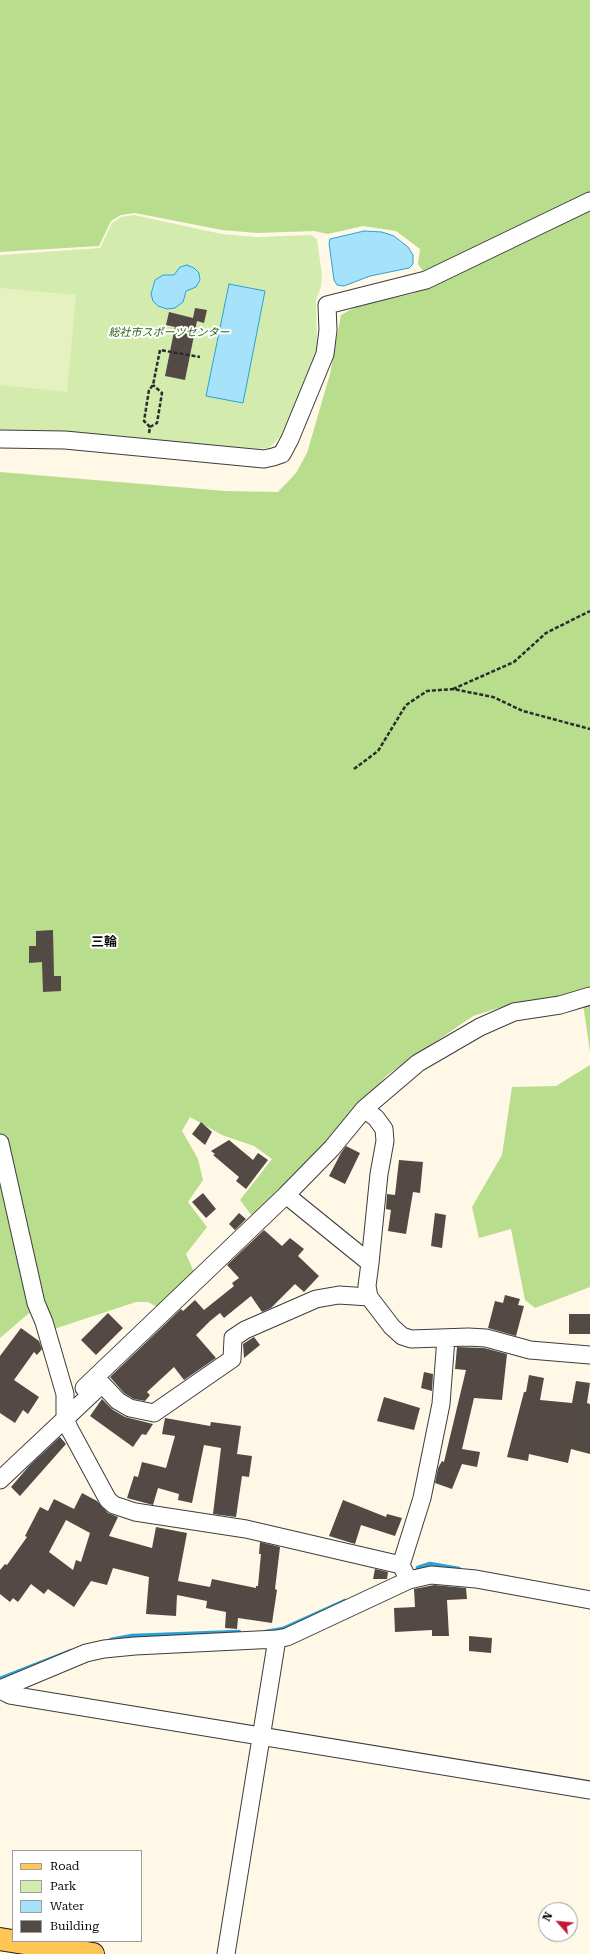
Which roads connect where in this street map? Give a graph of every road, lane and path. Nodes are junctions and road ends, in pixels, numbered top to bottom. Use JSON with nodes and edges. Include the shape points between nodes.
{"nodes":[{"id":1,"x":590,"y":200,"type":"edge"},
{"id":2,"x":200,"y":357,"type":"dead end"},
{"id":3,"x":153,"y":385,"type":"junction"},
{"id":4,"x":150,"y":427,"type":"junction"},
{"id":5,"x":0,"y":439,"type":"edge"},
{"id":6,"x":147,"y":447,"type":"junction"},
{"id":7,"x":590,"y":611,"type":"edge"},
{"id":8,"x":453,"y":689,"type":"junction"},
{"id":9,"x":590,"y":729,"type":"edge"},
{"id":10,"x":354,"y":769,"type":"dead end"},
{"id":11,"x":590,"y":996,"type":"edge"},
{"id":12,"x":387,"y":1089,"type":"junction"},
{"id":13,"x":364,"y":1109,"type":"junction"},
{"id":14,"x":384,"y":1129,"type":"junction"},
{"id":15,"x":0,"y":1143,"type":"edge"},
{"id":16,"x":5,"y":1189,"type":"edge"},
{"id":17,"x":286,"y":1196,"type":"junction"},
{"id":18,"x":370,"y":1263,"type":"junction"},
{"id":19,"x":369,"y":1297,"type":"junction"},
{"id":20,"x":446,"y":1338,"type":"junction"},
{"id":21,"x":590,"y":1354,"type":"edge"},
{"id":22,"x":65,"y":1418,"type":"junction"},
{"id":23,"x":0,"y":1480,"type":"edge"},
{"id":24,"x":401,"y":1565,"type":"junction"},
{"id":25,"x":409,"y":1580,"type":"junction"},
{"id":26,"x":590,"y":1600,"type":"edge"},
{"id":27,"x":277,"y":1639,"type":"junction"},
{"id":28,"x":0,"y":1689,"type":"edge"},
{"id":29,"x":262,"y":1736,"type":"junction"},
{"id":30,"x":590,"y":1790,"type":"edge"},
{"id":31,"x":0,"y":1939,"type":"edge"},
{"id":32,"x":12,"y":1941,"type":"edge"},
{"id":33,"x":19,"y":1942,"type":"edge"},
{"id":34,"x":93,"y":1954,"type":"edge"},
{"id":35,"x":226,"y":1954,"type":"edge"}],
"edges":[{"from":1,"to":6,"type":"street","via":[[426,280],[327,305],[328,330],[325,354],[282,454],[264,458]]},
{"from":2,"to":3,"type":"path","via":[[160,350]]},
{"from":3,"to":4,"type":"path","via":[[149,390],[144,421]]},
{"from":3,"to":4,"type":"path","via":[[162,394],[157,423]]},
{"from":4,"to":6,"type":"path"},
{"from":5,"to":6,"type":"street","via":[[65,440]]},
{"from":7,"to":8,"type":"path","via":[[546,633],[514,662]]},
{"from":8,"to":9,"type":"path","via":[[493,696],[522,711]]},
{"from":8,"to":10,"type":"path","via":[[427,691],[406,705],[378,751]]},
{"from":11,"to":12,"type":"street","via":[[560,1005],[514,1012],[480,1027],[418,1063]]},
{"from":12,"to":13,"type":"street"},
{"from":12,"to":14,"type":"street","via":[[381,1110]]},
{"from":13,"to":14,"type":"street","via":[[376,1118]]},
{"from":13,"to":17,"type":"street","via":[[332,1148]]},
{"from":14,"to":18,"type":"street","via":[[385,1141]]},
{"from":15,"to":16,"type":"street"},
{"from":16,"to":22,"type":"street","via":[[36,1303],[65,1394]]},
{"from":17,"to":18,"type":"street"},
{"from":17,"to":22,"type":"street","via":[[72,1399]]},
{"from":18,"to":19,"type":"street","via":[[367,1286]]},
{"from":19,"to":20,"type":"street","via":[[402,1336],[411,1339]]},
{"from":19,"to":22,"type":"street","via":[[339,1295],[316,1299],[245,1330],[233,1338],[232,1359],[154,1413],[130,1408],[118,1401],[102,1384]]},
{"from":20,"to":21,"type":"street","via":[[486,1338],[530,1350]]},
{"from":20,"to":24,"type":"street","via":[[441,1404],[422,1498]]},
{"from":22,"to":23,"type":"street"},
{"from":22,"to":24,"type":"street","via":[[103,1492],[114,1504],[135,1512],[246,1529]]},
{"from":24,"to":25,"type":"street"},
{"from":25,"to":26,"type":"street","via":[[431,1575],[476,1579]]},
{"from":25,"to":27,"type":"street","via":[[287,1637]]},
{"from":27,"to":28,"type":"street","via":[[104,1649],[86,1653]]},
{"from":27,"to":29,"type":"street"},
{"from":28,"to":29,"type":"street","via":[[10,1695]]},
{"from":29,"to":30,"type":"street"},
{"from":29,"to":35,"type":"street"},
{"from":31,"to":32,"type":"main road"},
{"from":33,"to":34,"type":"main road"}]}
